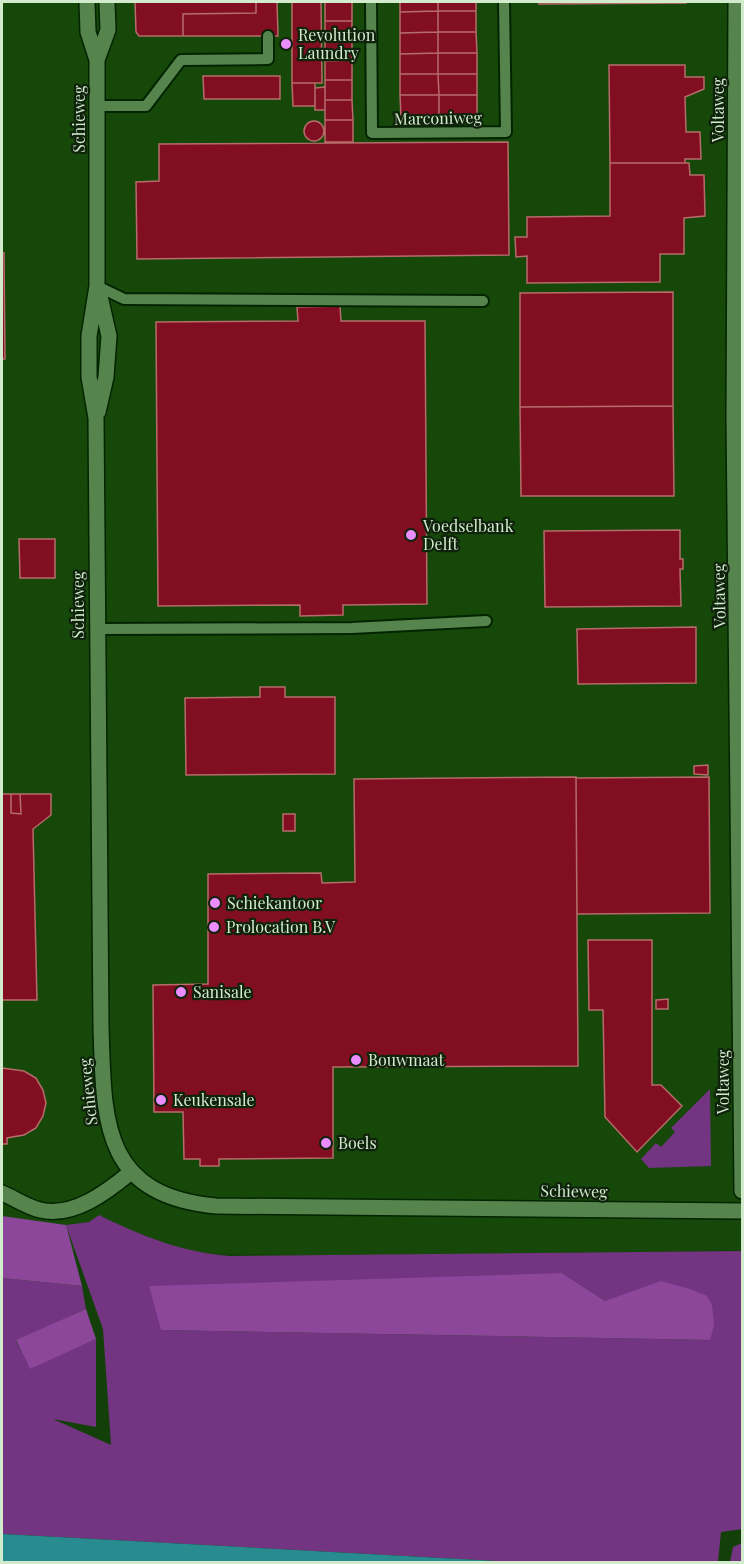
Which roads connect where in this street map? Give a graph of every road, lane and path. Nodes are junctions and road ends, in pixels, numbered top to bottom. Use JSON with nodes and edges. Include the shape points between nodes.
{"nodes":[{"id":1,"x":87,"y":2,"type":"edge"},
{"id":2,"x":107,"y":2,"type":"edge"},
{"id":3,"x":370,"y":2,"type":"edge"},
{"id":4,"x":504,"y":2,"type":"edge"},
{"id":5,"x":736,"y":2,"type":"edge"},
{"id":6,"x":268,"y":36,"type":"dead end"},
{"id":7,"x":97,"y":60,"type":"junction"},
{"id":8,"x":97,"y":106,"type":"junction"},
{"id":9,"x":97,"y":286,"type":"junction"},
{"id":10,"x":483,"y":301,"type":"dead end"},
{"id":11,"x":738,"y":417,"type":"edge"},
{"id":12,"x":486,"y":621,"type":"dead end"},
{"id":13,"x":96,"y":629,"type":"junction"},
{"id":14,"x":740,"y":643,"type":"edge"},
{"id":15,"x":741,"y":711,"type":"edge"},
{"id":16,"x":131,"y":1172,"type":"junction"},
{"id":17,"x":742,"y":1191,"type":"edge"},
{"id":18,"x":2,"y":1193,"type":"edge"},
{"id":19,"x":742,"y":1211,"type":"edge"}],
"edges":[{"from":1,"to":7,"type":"street","name":"Schieweg","via":[[88,32]]},
{"from":2,"to":7,"type":"street","name":"Schieweg","via":[[108,30]]},
{"from":3,"to":4,"type":"lane","name":"Marconiweg","via":[[372,133],[506,132]]},
{"from":5,"to":11,"type":"street","name":"Voltaweg"},
{"from":6,"to":8,"type":"lane","via":[[268,59],[180,60],[146,106]]},
{"from":7,"to":8,"type":"street","name":"Schieweg"},
{"from":8,"to":9,"type":"street","name":"Schieweg"},
{"from":9,"to":10,"type":"lane","via":[[124,299]]},
{"from":9,"to":13,"type":"street","name":"Schieweg","via":[[89,336],[89,377],[96,418]]},
{"from":11,"to":14,"type":"street","name":"Voltaweg"},
{"from":12,"to":13,"type":"lane","via":[[352,628]]},
{"from":13,"to":16,"type":"street","name":"Schieweg","via":[[103,1086],[106,1123],[117,1153]]},
{"from":14,"to":15,"type":"street","name":"Voltaweg"},
{"from":15,"to":17,"type":"street","name":"Voltaweg"},
{"from":16,"to":18,"type":"street","via":[[110,1190],[60,1212],[39,1210]]},
{"from":16,"to":19,"type":"street","name":"Schieweg","via":[[162,1194],[188,1203],[216,1206]]}]}
